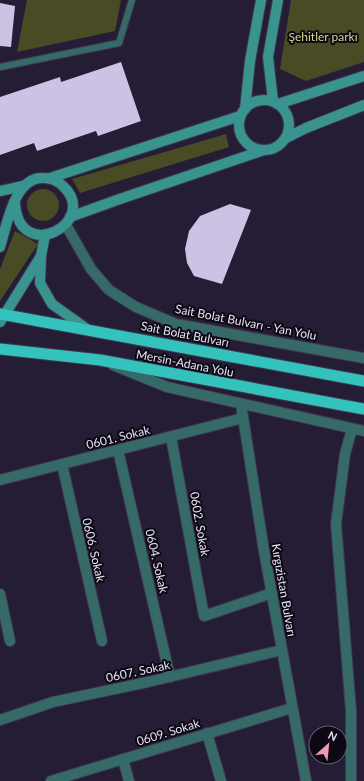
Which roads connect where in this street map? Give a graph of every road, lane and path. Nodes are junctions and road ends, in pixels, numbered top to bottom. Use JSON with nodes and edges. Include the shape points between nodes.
{"nodes":[{"id":1,"x":132,"y":0,"type":"edge"},
{"id":2,"x":261,"y":0,"type":"edge"},
{"id":3,"x":278,"y":0,"type":"edge"},
{"id":4,"x":0,"y":67,"type":"edge"},
{"id":5,"x":364,"y":76,"type":"edge"},
{"id":6,"x":276,"y":103,"type":"junction"},
{"id":7,"x":364,"y":105,"type":"edge"},
{"id":8,"x":242,"y":112,"type":"junction"},
{"id":9,"x":286,"y":138,"type":"junction"},
{"id":10,"x":264,"y":150,"type":"junction"},
{"id":11,"x":50,"y":178,"type":"junction"},
{"id":12,"x":23,"y":186,"type":"junction"},
{"id":13,"x":0,"y":191,"type":"edge"},
{"id":14,"x":15,"y":204,"type":"junction"},
{"id":15,"x":68,"y":221,"type":"junction"},
{"id":16,"x":45,"y":235,"type":"junction"},
{"id":17,"x":0,"y":247,"type":"edge"},
{"id":18,"x":41,"y":256,"type":"junction"},
{"id":19,"x":2,"y":317,"type":"edge"},
{"id":20,"x":87,"y":329,"type":"junction"},
{"id":21,"x":0,"y":350,"type":"edge"},
{"id":22,"x":364,"y":358,"type":"edge"},
{"id":23,"x":100,"y":360,"type":"junction"},
{"id":24,"x":364,"y":381,"type":"edge"},
{"id":25,"x":241,"y":404,"type":"junction"},
{"id":26,"x":364,"y":409,"type":"edge"},
{"id":27,"x":243,"y":418,"type":"junction"},
{"id":28,"x":352,"y":428,"type":"junction"},
{"id":29,"x":364,"y":431,"type":"edge"},
{"id":30,"x":171,"y":437,"type":"junction"},
{"id":31,"x":118,"y":450,"type":"junction"},
{"id":32,"x":62,"y":464,"type":"junction"},
{"id":33,"x":0,"y":480,"type":"edge"},
{"id":34,"x":272,"y":593,"type":"junction"},
{"id":35,"x":0,"y":594,"type":"edge"},
{"id":36,"x":10,"y":641,"type":"dead end"},
{"id":37,"x":102,"y":641,"type":"dead end"},
{"id":38,"x":282,"y":650,"type":"junction"},
{"id":39,"x":170,"y":677,"type":"junction"},
{"id":40,"x":292,"y":708,"type":"junction"},
{"id":41,"x":0,"y":720,"type":"edge"},
{"id":42,"x":207,"y":733,"type":"junction"},
{"id":43,"x":123,"y":759,"type":"junction"},
{"id":44,"x":51,"y":781,"type":"edge"},
{"id":45,"x":130,"y":781,"type":"edge"},
{"id":46,"x":221,"y":781,"type":"edge"},
{"id":47,"x":306,"y":781,"type":"edge"},
{"id":48,"x":351,"y":781,"type":"edge"}],
"edges":[{"from":1,"to":4,"type":"lane","via":[[119,43]]},
{"from":2,"to":8,"type":"main road"},
{"from":3,"to":6,"type":"main road","via":[[268,57]]},
{"from":5,"to":6,"type":"main road"},
{"from":6,"to":8,"type":"main road","via":[[259,100]]},
{"from":6,"to":9,"type":"main road","via":[[288,114],[290,122]]},
{"from":7,"to":9,"type":"main road"},
{"from":8,"to":10,"type":"main road","via":[[240,132],[243,139],[249,145]]},
{"from":8,"to":11,"type":"main road"},
{"from":9,"to":10,"type":"main road","via":[[280,145]]},
{"from":10,"to":15,"type":"main road","via":[[117,200]]},
{"from":11,"to":12,"type":"main road","via":[[31,180]]},
{"from":11,"to":15,"type":"main road","via":[[59,182],[71,198],[73,208]]},
{"from":12,"to":13,"type":"main road"},
{"from":12,"to":14,"type":"main road","via":[[17,194]]},
{"from":14,"to":16,"type":"main road","via":[[15,213],[22,226],[35,234]]},
{"from":14,"to":17,"type":"main road"},
{"from":15,"to":16,"type":"main road","via":[[56,232]]},
{"from":15,"to":22,"type":"street","name":"Sait Bolat Bulvarı - Yan Yolu","via":[[91,269],[109,290],[136,307],[176,324]]},
{"from":16,"to":18,"type":"main road"},
{"from":18,"to":19,"type":"main road"},
{"from":18,"to":20,"type":"main road","via":[[40,283],[52,304]]},
{"from":19,"to":20,"type":"highway","name":"Sait Bolat Bulvarı"},
{"from":20,"to":24,"type":"highway","name":"Sait Bolat Bulvarı"},
{"from":21,"to":23,"type":"highway","name":"Mersin-Adana Yolu"},
{"from":23,"to":25,"type":"street","via":[[167,386]]},
{"from":23,"to":26,"type":"highway","name":"Mersin-Adana Yolu"},
{"from":25,"to":27,"type":"street","name":"Kırgızistan Bulvarı"},
{"from":25,"to":28,"type":"street"},
{"from":27,"to":30,"type":"street","name":"0601. Sokak"},
{"from":27,"to":34,"type":"street","name":"Kırgızistan Bulvarı"},
{"from":28,"to":29,"type":"street"},
{"from":28,"to":48,"type":"street","via":[[345,454],[336,524],[351,711]]},
{"from":30,"to":31,"type":"street","name":"0601. Sokak"},
{"from":30,"to":34,"type":"street","name":"0602. Sokak","via":[[204,616]]},
{"from":31,"to":32,"type":"street","name":"0601. Sokak"},
{"from":31,"to":39,"type":"street","name":"0604. Sokak"},
{"from":32,"to":33,"type":"street","name":"0601. Sokak"},
{"from":32,"to":37,"type":"street","name":"0606. Sokak"},
{"from":34,"to":38,"type":"street","name":"Kırgızistan Bulvarı"},
{"from":35,"to":36,"type":"street"},
{"from":38,"to":39,"type":"street","name":"0607. Sokak"},
{"from":38,"to":40,"type":"street","name":"Kırgızistan Bulvarı"},
{"from":39,"to":41,"type":"street","name":"0607. Sokak","via":[[54,702]]},
{"from":40,"to":42,"type":"street","name":"0609. Sokak"},
{"from":40,"to":47,"type":"street","name":"Kırgızistan Bulvarı"},
{"from":42,"to":43,"type":"street","name":"0609. Sokak"},
{"from":42,"to":46,"type":"street"},
{"from":43,"to":44,"type":"street","name":"0609. Sokak"},
{"from":43,"to":45,"type":"street"}]}
